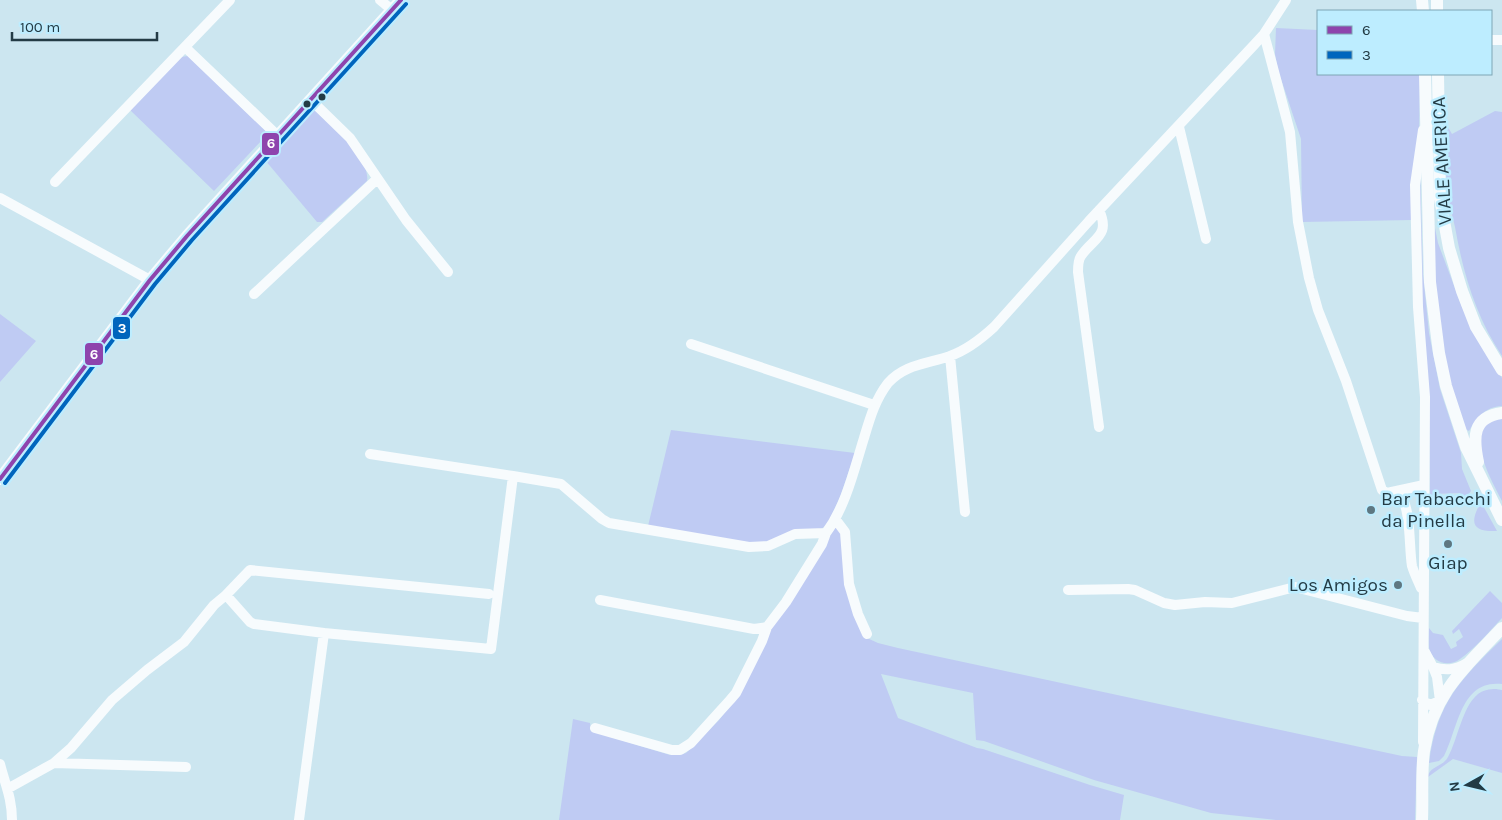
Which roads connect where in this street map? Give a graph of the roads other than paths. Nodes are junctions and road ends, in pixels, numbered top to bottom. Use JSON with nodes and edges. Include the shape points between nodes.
{"nodes":[{"id":1,"x":230,"y":0,"type":"edge"},
{"id":2,"x":380,"y":0,"type":"edge"},
{"id":3,"x":401,"y":0,"type":"edge"},
{"id":4,"x":1286,"y":0,"type":"edge"},
{"id":5,"x":392,"y":10,"type":"junction"},
{"id":6,"x":1264,"y":34,"type":"junction"},
{"id":7,"x":186,"y":48,"type":"junction"},
{"id":8,"x":1425,"y":75,"type":"edge"},
{"id":9,"x":1438,"y":75,"type":"edge"},
{"id":10,"x":311,"y":100,"type":"junction"},
{"id":11,"x":1426,"y":112,"type":"junction"},
{"id":12,"x":1180,"y":127,"type":"junction"},
{"id":13,"x":278,"y":136,"type":"junction"},
{"id":14,"x":377,"y":179,"type":"junction"},
{"id":15,"x":55,"y":182,"type":"dead end"},
{"id":16,"x":0,"y":198,"type":"edge"},
{"id":17,"x":1099,"y":210,"type":"junction"},
{"id":18,"x":1206,"y":239,"type":"dead end"},
{"id":19,"x":448,"y":272,"type":"dead end"},
{"id":20,"x":150,"y":280,"type":"junction"},
{"id":21,"x":254,"y":294,"type":"dead end"},
{"id":22,"x":691,"y":344,"type":"dead end"},
{"id":23,"x":950,"y":356,"type":"junction"},
{"id":24,"x":1502,"y":370,"type":"edge"},
{"id":25,"x":874,"y":405,"type":"junction"},
{"id":26,"x":1502,"y":413,"type":"edge"},
{"id":27,"x":1099,"y":427,"type":"dead end"},
{"id":28,"x":370,"y":454,"type":"dead end"},
{"id":29,"x":513,"y":476,"type":"junction"},
{"id":30,"x":0,"y":479,"type":"edge"},
{"id":31,"x":1482,"y":482,"type":"junction"},
{"id":32,"x":1424,"y":485,"type":"junction"},
{"id":33,"x":1387,"y":492,"type":"junction"},
{"id":34,"x":965,"y":512,"type":"dead end"},
{"id":35,"x":836,"y":520,"type":"junction"},
{"id":36,"x":1502,"y":520,"type":"edge"},
{"id":37,"x":826,"y":533,"type":"junction"},
{"id":38,"x":1068,"y":590,"type":"dead end"},
{"id":39,"x":489,"y":594,"type":"dead end"},
{"id":40,"x":1423,"y":594,"type":"junction"},
{"id":41,"x":226,"y":595,"type":"junction"},
{"id":42,"x":600,"y":600,"type":"dead end"},
{"id":43,"x":1423,"y":618,"type":"junction"},
{"id":44,"x":766,"y":627,"type":"junction"},
{"id":45,"x":1502,"y":628,"type":"edge"},
{"id":46,"x":324,"y":633,"type":"junction"},
{"id":47,"x":867,"y":634,"type":"dead end"},
{"id":48,"x":1423,"y":646,"type":"junction"},
{"id":49,"x":1468,"y":663,"type":"junction"},
{"id":50,"x":1433,"y":667,"type":"junction"},
{"id":51,"x":1422,"y":700,"type":"junction"},
{"id":52,"x":1440,"y":701,"type":"junction"},
{"id":53,"x":595,"y":728,"type":"dead end"},
{"id":54,"x":1424,"y":753,"type":"junction"},
{"id":55,"x":54,"y":762,"type":"junction"},
{"id":56,"x":0,"y":764,"type":"edge"},
{"id":57,"x":186,"y":767,"type":"dead end"},
{"id":58,"x":8,"y":788,"type":"junction"},
{"id":59,"x":12,"y":820,"type":"edge"},
{"id":60,"x":299,"y":820,"type":"edge"},
{"id":61,"x":1422,"y":820,"type":"edge"}],
"edges":[{"from":1,"to":7,"type":"street"},
{"from":2,"to":5,"type":"street"},
{"from":3,"to":5,"type":"main road"},
{"from":4,"to":6,"type":"street"},
{"from":5,"to":10,"type":"main road"},
{"from":6,"to":12,"type":"street"},
{"from":6,"to":33,"type":"street","via":[[1290,132],[1298,222],[1316,303],[1382,490]]},
{"from":7,"to":13,"type":"street"},
{"from":7,"to":15,"type":"street"},
{"from":8,"to":11,"type":"main road","name":"VIALE AMERICA"},
{"from":9,"to":24,"type":"main road","name":"VIALE AMERICA","via":[[1440,199],[1449,248],[1476,326]]},
{"from":10,"to":13,"type":"main road"},
{"from":10,"to":14,"type":"street","via":[[350,138]]},
{"from":11,"to":31,"type":"main road","name":"VIALE AMERICA","via":[[1430,282],[1437,344],[1459,429]]},
{"from":11,"to":32,"type":"street","via":[[1415,186],[1418,307],[1425,398]]},
{"from":12,"to":17,"type":"street"},
{"from":12,"to":18,"type":"street"},
{"from":13,"to":20,"type":"main road"},
{"from":14,"to":19,"type":"street"},
{"from":14,"to":21,"type":"street"},
{"from":16,"to":20,"type":"street"},
{"from":17,"to":23,"type":"street","via":[[994,327],[978,342]]},
{"from":17,"to":27,"type":"street","via":[[1104,228],[1096,242],[1080,257],[1078,272]]},
{"from":20,"to":30,"type":"main road"},
{"from":22,"to":25,"type":"street"},
{"from":23,"to":25,"type":"street","via":[[908,367],[889,383]]},
{"from":23,"to":34,"type":"street"},
{"from":25,"to":35,"type":"street"},
{"from":26,"to":31,"type":"main road","via":[[1488,417],[1474,437]]},
{"from":28,"to":29,"type":"street"},
{"from":29,"to":37,"type":"street","via":[[561,484],[609,523],[749,547],[768,546],[795,534]]},
{"from":29,"to":46,"type":"street","via":[[491,649]]},
{"from":31,"to":36,"type":"main road"},
{"from":32,"to":33,"type":"street"},
{"from":32,"to":40,"type":"street"},
{"from":33,"to":40,"type":"street","via":[[1396,494],[1404,502],[1412,566]]},
{"from":35,"to":37,"type":"street"},
{"from":35,"to":47,"type":"street","via":[[845,532],[849,584]]},
{"from":37,"to":44,"type":"street","via":[[786,602]]},
{"from":38,"to":43,"type":"street","via":[[1121,588],[1175,605],[1232,603],[1295,586]]},
{"from":39,"to":41,"type":"street","via":[[250,570]]},
{"from":40,"to":43,"type":"street"},
{"from":41,"to":46,"type":"street","via":[[254,624]]},
{"from":41,"to":55,"type":"street","via":[[184,642],[126,687],[71,748]]},
{"from":42,"to":44,"type":"street","via":[[754,628]]},
{"from":43,"to":48,"type":"street"},
{"from":44,"to":53,"type":"street","via":[[736,693],[684,749],[672,750]]},
{"from":45,"to":49,"type":"main road"},
{"from":46,"to":60,"type":"street"},
{"from":48,"to":50,"type":"street"},
{"from":48,"to":51,"type":"street"},
{"from":49,"to":50,"type":"street","via":[[1450,670]]},
{"from":49,"to":52,"type":"main road"},
{"from":50,"to":52,"type":"street"},
{"from":51,"to":52,"type":"street","via":[[1430,704]]},
{"from":51,"to":54,"type":"street"},
{"from":52,"to":54,"type":"main road","via":[[1431,720]]},
{"from":54,"to":61,"type":"main road"},
{"from":55,"to":57,"type":"street"},
{"from":55,"to":58,"type":"street"},
{"from":56,"to":58,"type":"street"},
{"from":58,"to":59,"type":"street"}]}
